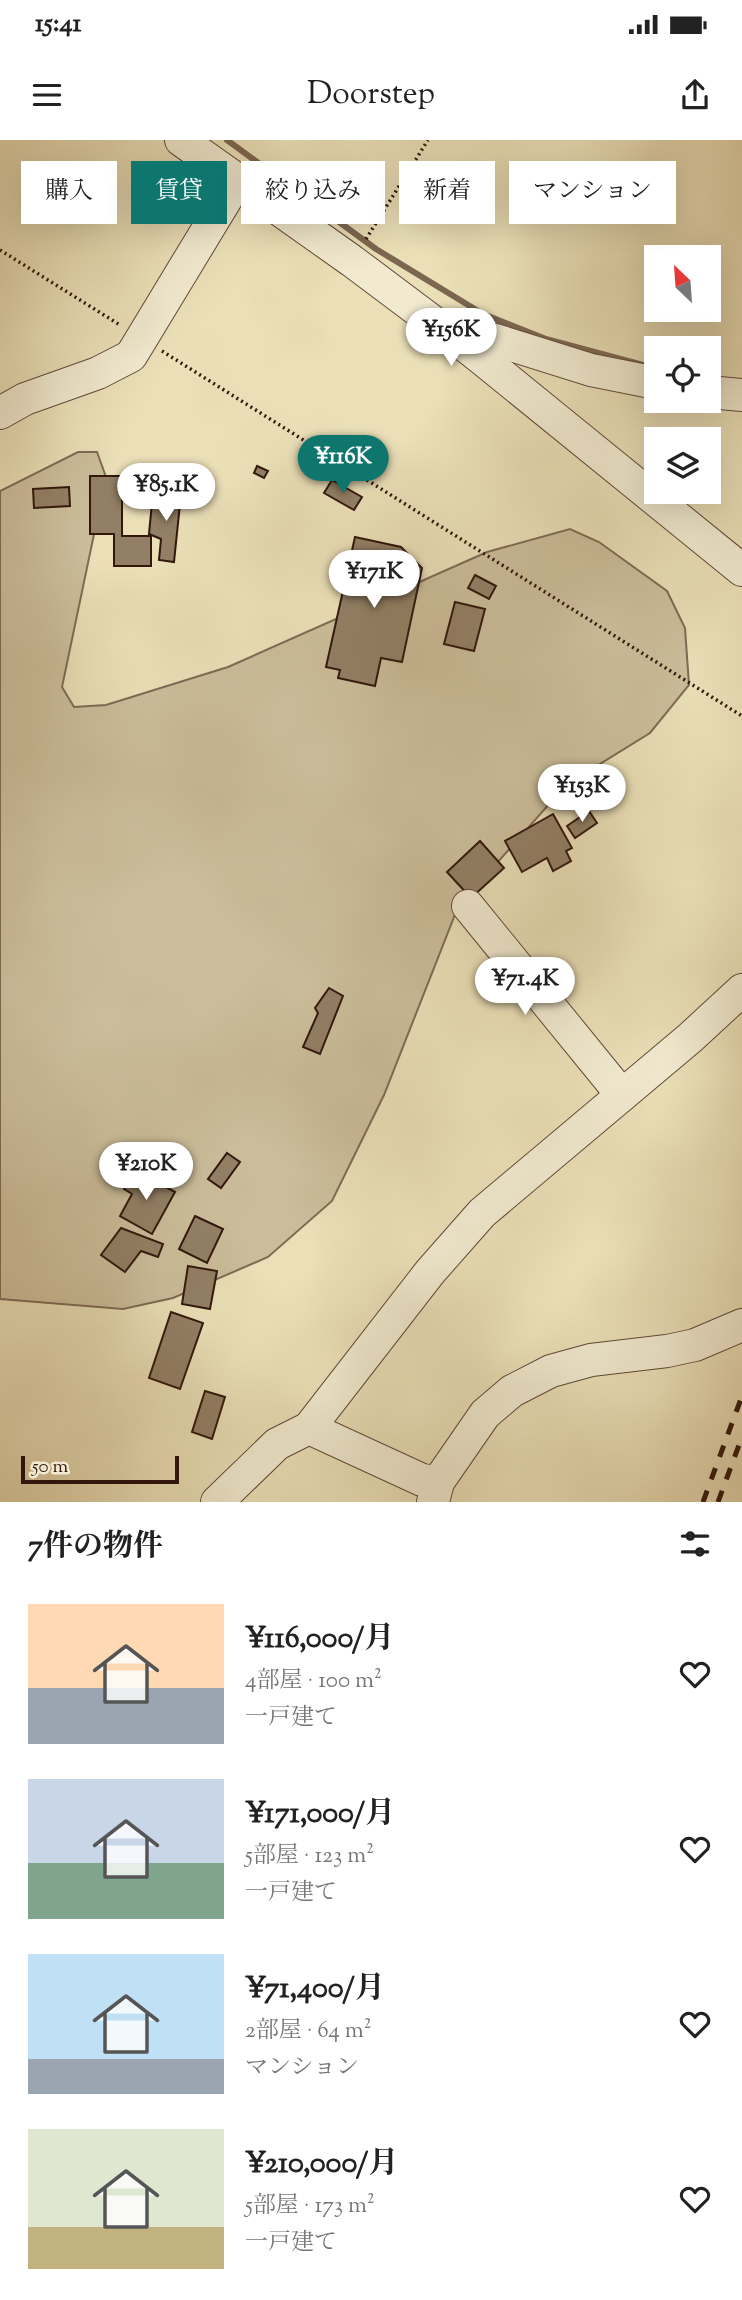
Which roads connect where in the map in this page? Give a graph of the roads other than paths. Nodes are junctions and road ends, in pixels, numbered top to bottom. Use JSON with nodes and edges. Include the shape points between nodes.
{"nodes":[{"id":1,"x":181,"y":140,"type":"edge"},
{"id":2,"x":237,"y":181,"type":"junction"},
{"id":3,"x":476,"y":354,"type":"junction"},
{"id":4,"x":644,"y":381,"type":"edge"},
{"id":5,"x":721,"y":393,"type":"edge"},
{"id":6,"x":742,"y":396,"type":"edge"},
{"id":7,"x":0,"y":413,"type":"edge"},
{"id":8,"x":742,"y":570,"type":"edge"},
{"id":9,"x":468,"y":906,"type":"dead end"},
{"id":10,"x":742,"y":990,"type":"edge"},
{"id":11,"x":622,"y":1096,"type":"junction"},
{"id":12,"x":742,"y":1325,"type":"edge"},
{"id":13,"x":309,"y":1428,"type":"junction"},
{"id":14,"x":436,"y":1492,"type":"edge"},
{"id":15,"x":218,"y":1502,"type":"edge"}],
"edges":[{"from":1,"to":2,"type":"street"},
{"from":2,"to":3,"type":"street"},
{"from":2,"to":7,"type":"street","via":[[131,356]]},
{"from":3,"to":4,"type":"street","via":[[492,339],[592,370]]},
{"from":3,"to":8,"type":"street"},
{"from":5,"to":6,"type":"street"},
{"from":9,"to":11,"type":"street"},
{"from":10,"to":11,"type":"street"},
{"from":11,"to":13,"type":"street","via":[[482,1213],[430,1272]]},
{"from":12,"to":14,"type":"street","via":[[695,1345],[591,1360],[551,1371],[512,1391],[485,1414]]},
{"from":13,"to":14,"type":"street","via":[[422,1480]]},
{"from":13,"to":15,"type":"street","via":[[277,1444]]}]}
